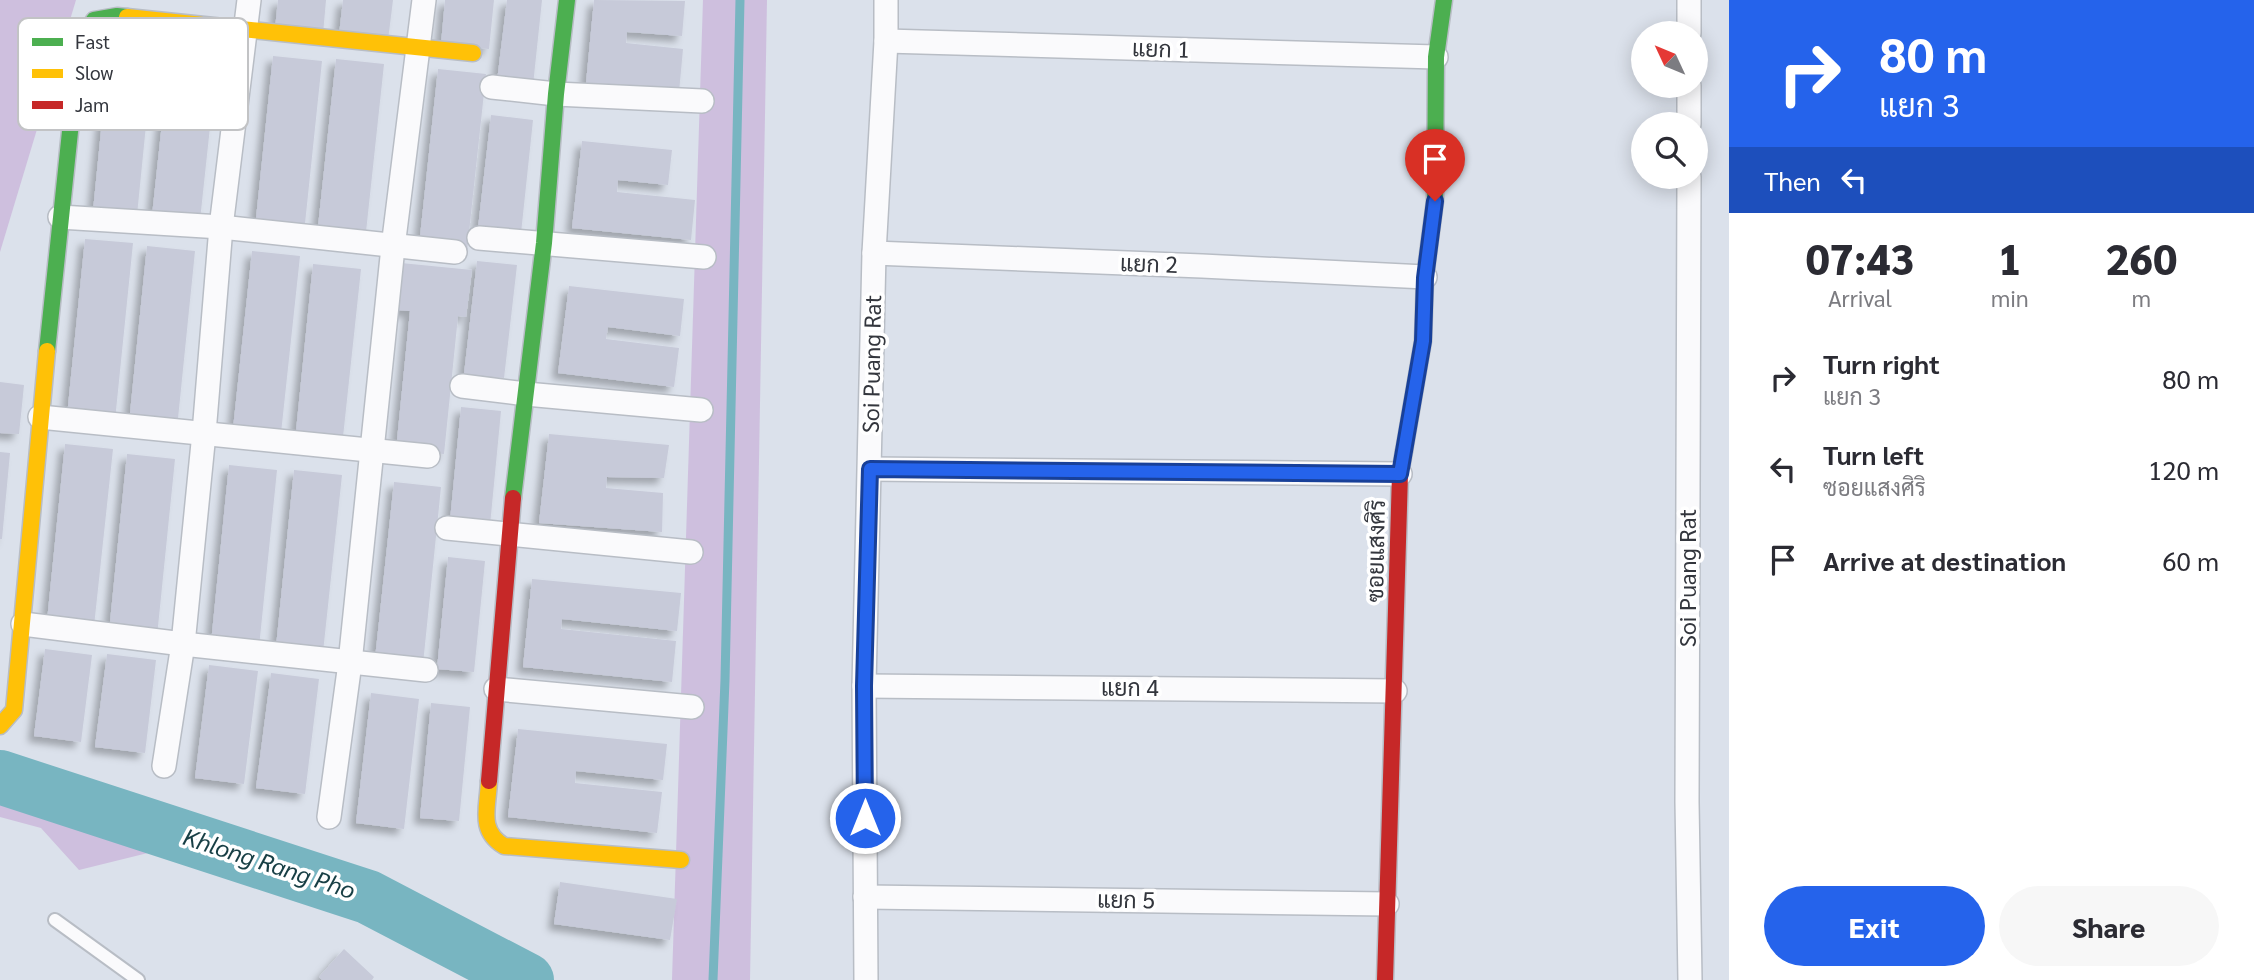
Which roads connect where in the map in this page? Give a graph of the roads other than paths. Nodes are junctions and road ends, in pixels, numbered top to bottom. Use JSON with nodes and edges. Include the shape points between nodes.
{"nodes":[{"id":1,"x":249,"y":0,"type":"edge"},
{"id":2,"x":424,"y":0,"type":"edge"},
{"id":3,"x":567,"y":0,"type":"edge"},
{"id":4,"x":886,"y":0,"type":"edge"},
{"id":5,"x":1444,"y":0,"type":"edge"},
{"id":6,"x":1689,"y":0,"type":"edge"},
{"id":7,"x":106,"y":18,"type":"edge"},
{"id":8,"x":135,"y":18,"type":"edge"},
{"id":9,"x":247,"y":18,"type":"edge"},
{"id":10,"x":1689,"y":21,"type":"edge"},
{"id":11,"x":248,"y":30,"type":"edge"},
{"id":12,"x":886,"y":41,"type":"junction"},
{"id":13,"x":418,"y":45,"type":"junction"},
{"id":14,"x":473,"y":53,"type":"dead end"},
{"id":15,"x":1436,"y":57,"type":"junction"},
{"id":16,"x":492,"y":87,"type":"dead end"},
{"id":17,"x":556,"y":94,"type":"junction"},
{"id":18,"x":702,"y":102,"type":"dead end"},
{"id":19,"x":70,"y":130,"type":"edge"},
{"id":20,"x":233,"y":130,"type":"edge"},
{"id":21,"x":1689,"y":189,"type":"edge"},
{"id":22,"x":61,"y":216,"type":"junction"},
{"id":23,"x":221,"y":227,"type":"junction"},
{"id":24,"x":479,"y":238,"type":"dead end"},
{"id":25,"x":544,"y":243,"type":"junction"},
{"id":26,"x":393,"y":247,"type":"junction"},
{"id":27,"x":454,"y":253,"type":"dead end"},
{"id":28,"x":874,"y":253,"type":"junction"},
{"id":29,"x":704,"y":257,"type":"dead end"},
{"id":30,"x":1425,"y":278,"type":"junction"},
{"id":31,"x":462,"y":386,"type":"dead end"},
{"id":32,"x":526,"y":394,"type":"junction"},
{"id":33,"x":701,"y":410,"type":"dead end"},
{"id":34,"x":40,"y":417,"type":"junction"},
{"id":35,"x":204,"y":433,"type":"junction"},
{"id":36,"x":373,"y":452,"type":"junction"},
{"id":37,"x":428,"y":456,"type":"dead end"},
{"id":38,"x":870,"y":469,"type":"junction"},
{"id":39,"x":1400,"y":474,"type":"junction"},
{"id":40,"x":447,"y":528,"type":"dead end"},
{"id":41,"x":508,"y":534,"type":"junction"},
{"id":42,"x":691,"y":552,"type":"dead end"},
{"id":43,"x":23,"y":624,"type":"junction"},
{"id":44,"x":183,"y":644,"type":"junction"},
{"id":45,"x":350,"y":663,"type":"junction"},
{"id":46,"x":426,"y":670,"type":"dead end"},
{"id":47,"x":864,"y":686,"type":"junction"},
{"id":48,"x":496,"y":689,"type":"junction"},
{"id":49,"x":1395,"y":691,"type":"junction"},
{"id":50,"x":692,"y":707,"type":"dead end"},
{"id":51,"x":0,"y":726,"type":"edge"},
{"id":52,"x":164,"y":766,"type":"dead end"},
{"id":53,"x":329,"y":817,"type":"dead end"},
{"id":54,"x":681,"y":860,"type":"dead end"},
{"id":55,"x":865,"y":897,"type":"junction"},
{"id":56,"x":1387,"y":904,"type":"junction"},
{"id":57,"x":55,"y":920,"type":"dead end"},
{"id":58,"x":138,"y":980,"type":"edge"},
{"id":59,"x":866,"y":980,"type":"edge"},
{"id":60,"x":1385,"y":980,"type":"edge"},
{"id":61,"x":1690,"y":980,"type":"edge"}],
"edges":[{"from":1,"to":9,"type":"street"},
{"from":2,"to":13,"type":"street"},
{"from":3,"to":17,"type":"street"},
{"from":4,"to":12,"type":"street","name":"Soi Puang Rat"},
{"from":5,"to":15,"type":"street","name":"ซอยแสงศิริ"},
{"from":6,"to":10,"type":"street"},
{"from":7,"to":8,"type":"street"},
{"from":11,"to":13,"type":"street"},
{"from":12,"to":15,"type":"street","name":"แยก 1"},
{"from":12,"to":28,"type":"street","name":"Soi Puang Rat"},
{"from":13,"to":14,"type":"street"},
{"from":13,"to":26,"type":"street"},
{"from":15,"to":30,"type":"street","name":"ซอยแสงศิริ","via":[[1435,201]]},
{"from":16,"to":17,"type":"street"},
{"from":17,"to":18,"type":"street"},
{"from":17,"to":25,"type":"street"},
{"from":19,"to":22,"type":"street"},
{"from":20,"to":23,"type":"street"},
{"from":21,"to":61,"type":"street","name":"Soi Puang Rat"},
{"from":22,"to":23,"type":"street"},
{"from":22,"to":34,"type":"street"},
{"from":23,"to":26,"type":"street"},
{"from":23,"to":35,"type":"street"},
{"from":24,"to":25,"type":"street"},
{"from":25,"to":29,"type":"street"},
{"from":25,"to":32,"type":"street"},
{"from":26,"to":27,"type":"street"},
{"from":26,"to":36,"type":"street"},
{"from":28,"to":30,"type":"street","name":"แยก 2"},
{"from":28,"to":38,"type":"street","name":"Soi Puang Rat"},
{"from":30,"to":39,"type":"street","name":"ซอยแสงศิริ","via":[[1423,341]]},
{"from":31,"to":32,"type":"street"},
{"from":32,"to":33,"type":"street"},
{"from":32,"to":41,"type":"street"},
{"from":34,"to":35,"type":"street"},
{"from":34,"to":43,"type":"street"},
{"from":35,"to":36,"type":"street"},
{"from":35,"to":44,"type":"street"},
{"from":36,"to":37,"type":"street"},
{"from":36,"to":45,"type":"street"},
{"from":38,"to":39,"type":"street"},
{"from":38,"to":47,"type":"street","name":"Soi Puang Rat"},
{"from":39,"to":49,"type":"street","name":"ซอยแสงศิริ"},
{"from":40,"to":41,"type":"street"},
{"from":41,"to":42,"type":"street"},
{"from":41,"to":48,"type":"street"},
{"from":43,"to":44,"type":"street"},
{"from":43,"to":51,"type":"street","via":[[14,709]]},
{"from":44,"to":45,"type":"street"},
{"from":44,"to":52,"type":"street"},
{"from":45,"to":46,"type":"street"},
{"from":45,"to":53,"type":"street"},
{"from":47,"to":49,"type":"street","name":"แยก 4"},
{"from":47,"to":55,"type":"street","name":"Soi Puang Rat"},
{"from":48,"to":50,"type":"street"},
{"from":48,"to":54,"type":"street","via":[[486,828],[494,840],[504,846]]},
{"from":49,"to":56,"type":"street","name":"ซอยแสงศิริ"},
{"from":55,"to":56,"type":"street","name":"แยก 5"},
{"from":55,"to":59,"type":"street","name":"Soi Puang Rat"},
{"from":56,"to":60,"type":"street","name":"ซอยแสงศิริ"},
{"from":57,"to":58,"type":"lane"}]}
